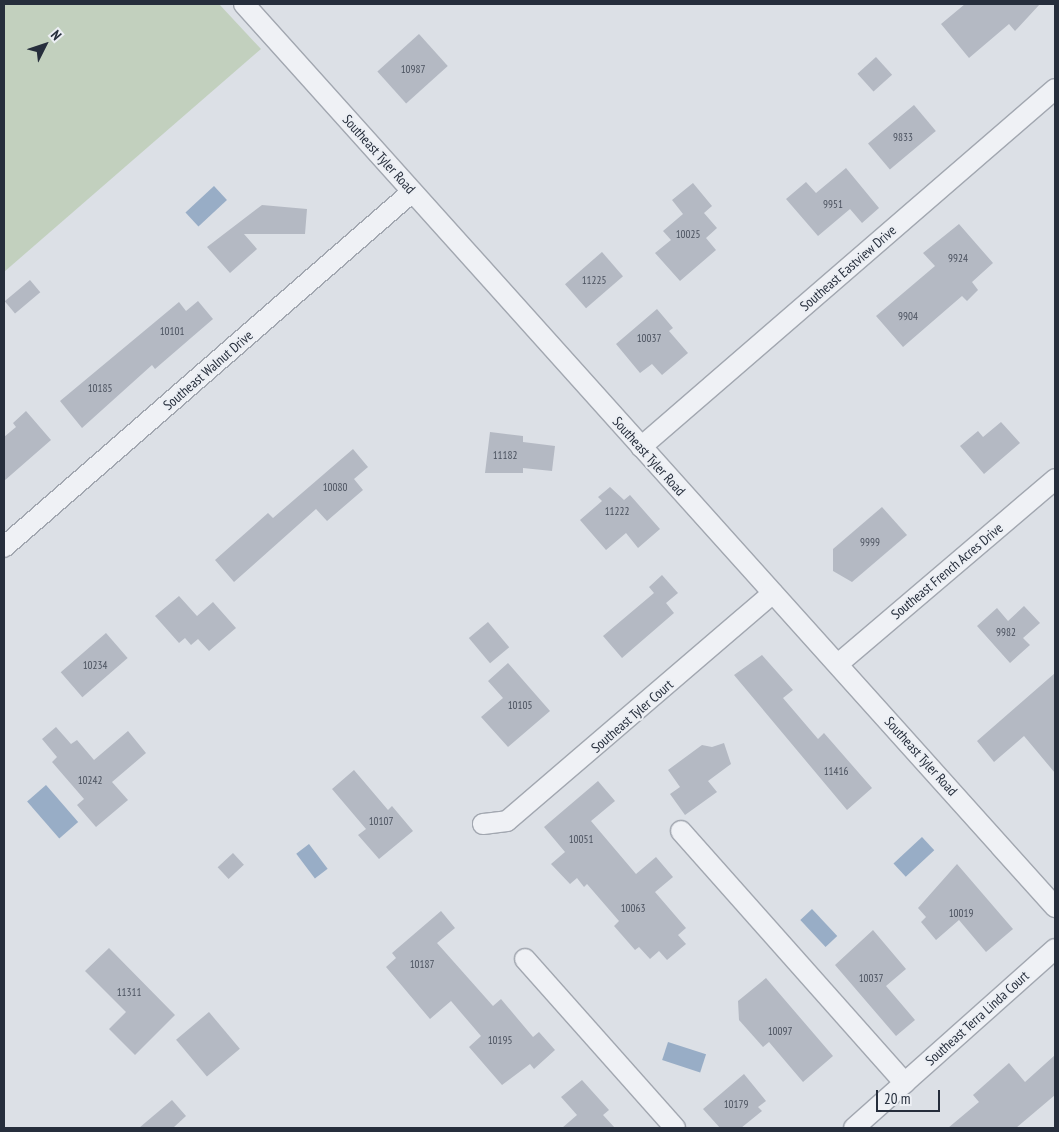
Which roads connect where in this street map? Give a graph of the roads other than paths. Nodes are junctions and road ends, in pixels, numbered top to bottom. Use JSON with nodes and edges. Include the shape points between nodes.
{"nodes":[{"id":1,"x":244,"y":4,"type":"edge"},
{"id":2,"x":1055,"y":89,"type":"edge"},
{"id":3,"x":412,"y":192,"type":"junction"},
{"id":4,"x":641,"y":447,"type":"junction"},
{"id":5,"x":1055,"y":479,"type":"edge"},
{"id":6,"x":4,"y":548,"type":"edge"},
{"id":7,"x":773,"y":593,"type":"junction"},
{"id":8,"x":838,"y":664,"type":"junction"},
{"id":9,"x":483,"y":824,"type":"dead end"},
{"id":10,"x":681,"y":831,"type":"dead end"},
{"id":11,"x":1055,"y":907,"type":"edge"},
{"id":12,"x":1055,"y":949,"type":"edge"},
{"id":13,"x":525,"y":959,"type":"dead end"},
{"id":14,"x":904,"y":1083,"type":"junction"},
{"id":15,"x":675,"y":1128,"type":"edge"},
{"id":16,"x":854,"y":1128,"type":"edge"}],
"edges":[{"from":1,"to":3,"type":"street","name":"Southeast Tyler Road"},
{"from":2,"to":4,"type":"street","name":"Southeast Eastview Drive"},
{"from":3,"to":4,"type":"street","name":"Southeast Tyler Road"},
{"from":3,"to":6,"type":"street","name":"Southeast Walnut Drive"},
{"from":4,"to":7,"type":"street","name":"Southeast Tyler Road"},
{"from":5,"to":8,"type":"street","name":"Southeast French Acres Drive"},
{"from":7,"to":8,"type":"street","name":"Southeast Tyler Road"},
{"from":7,"to":9,"type":"street","name":"Southeast Tyler Court","via":[[507,820]]},
{"from":8,"to":11,"type":"street","name":"Southeast Tyler Road"},
{"from":10,"to":14,"type":"street"},
{"from":12,"to":14,"type":"street","name":"Southeast Terra Linda Court"},
{"from":13,"to":15,"type":"street"},
{"from":14,"to":16,"type":"street","name":"Southeast Terra Linda Court"}]}
